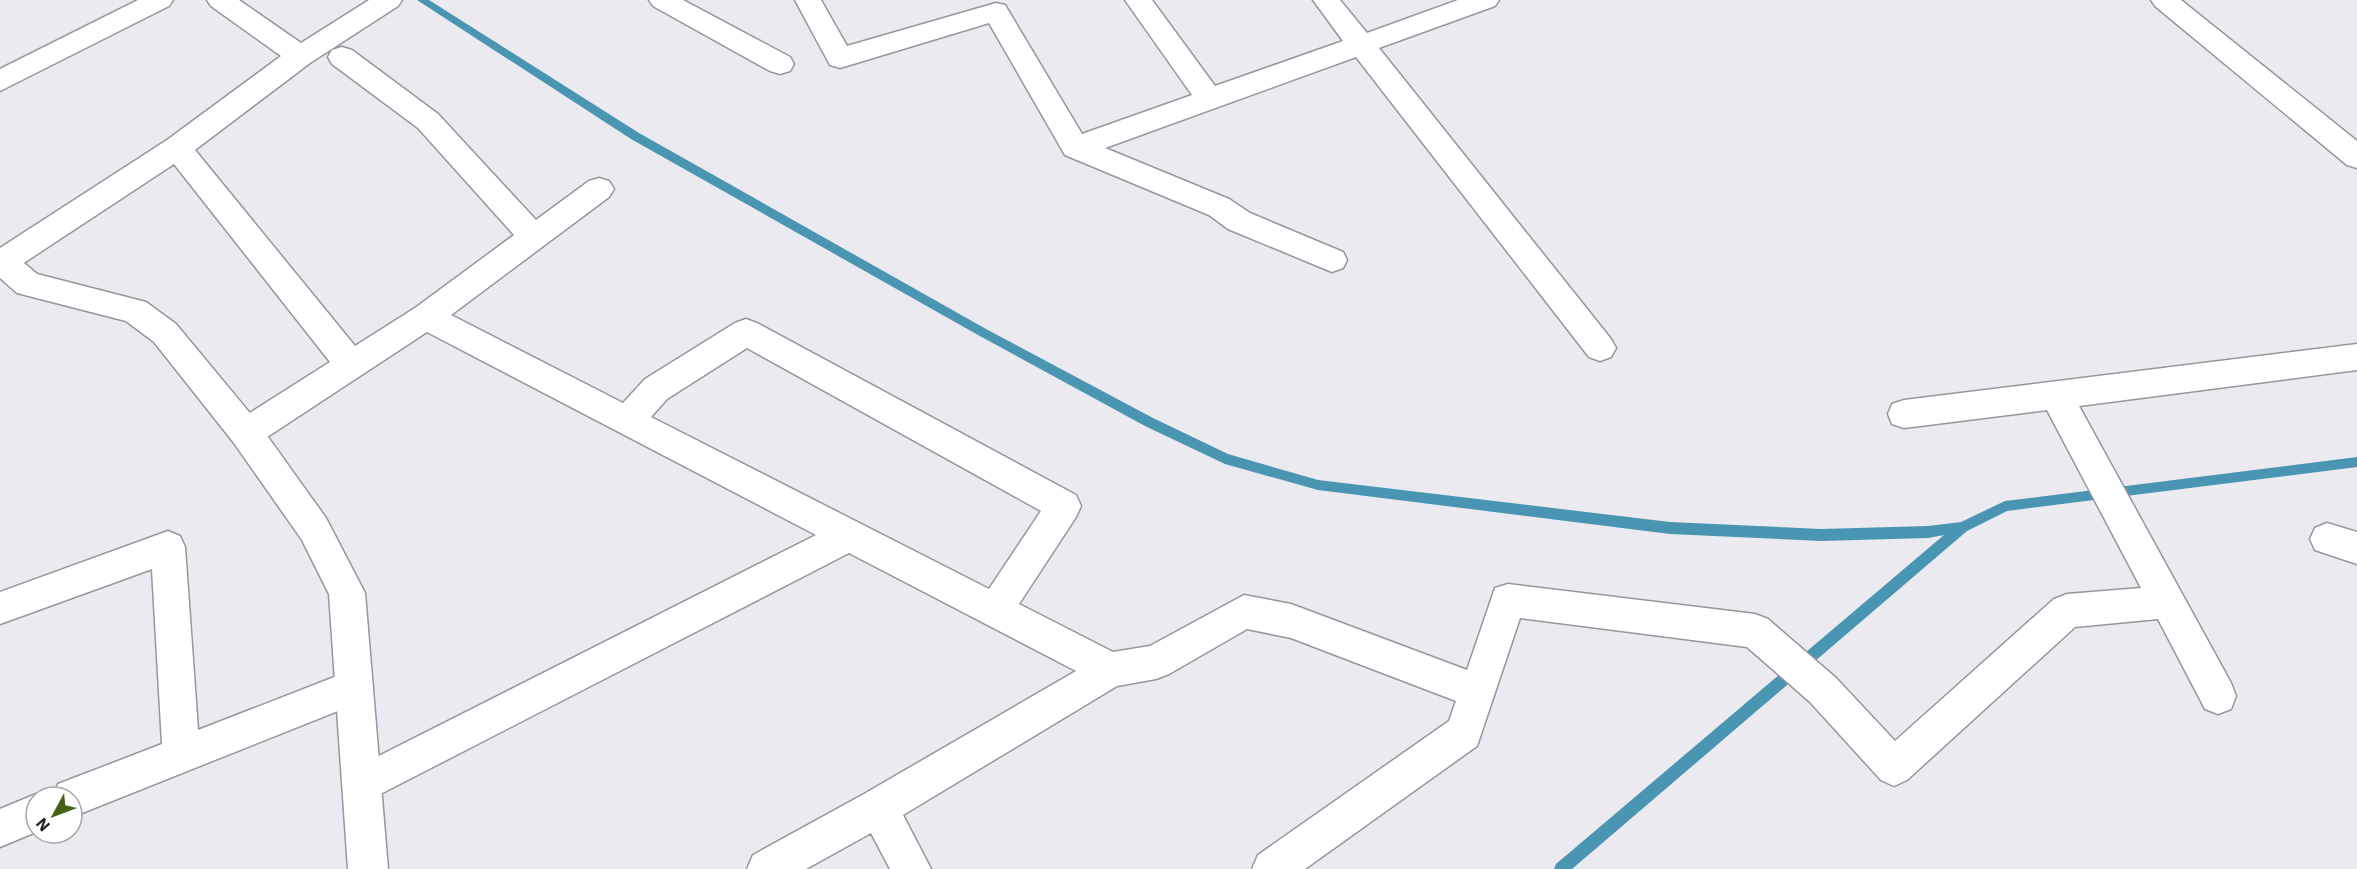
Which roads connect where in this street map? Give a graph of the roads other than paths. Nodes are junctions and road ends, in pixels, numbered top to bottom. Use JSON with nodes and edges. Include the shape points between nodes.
{"nodes":[{"id":1,"x":160,"y":0,"type":"edge"},
{"id":2,"x":220,"y":0,"type":"edge"},
{"id":3,"x":389,"y":0,"type":"edge"},
{"id":4,"x":662,"y":0,"type":"edge"},
{"id":5,"x":808,"y":0,"type":"edge"},
{"id":6,"x":1138,"y":0,"type":"edge"},
{"id":7,"x":1326,"y":0,"type":"edge"},
{"id":8,"x":1486,"y":0,"type":"edge"},
{"id":9,"x":2164,"y":0,"type":"edge"},
{"id":10,"x":1361,"y":43,"type":"junction"},
{"id":11,"x":300,"y":56,"type":"junction"},
{"id":12,"x":342,"y":57,"type":"dead end"},
{"id":13,"x":780,"y":63,"type":"dead end"},
{"id":14,"x":0,"y":81,"type":"edge"},
{"id":15,"x":1209,"y":98,"type":"junction"},
{"id":16,"x":1075,"y":147,"type":"junction"},
{"id":17,"x":177,"y":148,"type":"junction"},
{"id":18,"x":2357,"y":157,"type":"edge"},
{"id":19,"x":599,"y":189,"type":"dead end"},
{"id":20,"x":534,"y":237,"type":"junction"},
{"id":21,"x":1332,"y":260,"type":"dead end"},
{"id":22,"x":1,"y":261,"type":"edge"},
{"id":23,"x":426,"y":317,"type":"junction"},
{"id":24,"x":1600,"y":348,"type":"dead end"},
{"id":25,"x":2357,"y":357,"type":"edge"},
{"id":26,"x":351,"y":365,"type":"junction"},
{"id":27,"x":2056,"y":395,"type":"junction"},
{"id":28,"x":1904,"y":414,"type":"dead end"},
{"id":29,"x":627,"y":420,"type":"junction"},
{"id":30,"x":246,"y":434,"type":"junction"},
{"id":31,"x":850,"y":535,"type":"junction"},
{"id":32,"x":2167,"y":602,"type":"junction"},
{"id":33,"x":0,"y":608,"type":"edge"},
{"id":34,"x":995,"y":610,"type":"junction"},
{"id":35,"x":1111,"y":670,"type":"junction"},
{"id":36,"x":355,"y":687,"type":"junction"},
{"id":37,"x":1478,"y":691,"type":"junction"},
{"id":38,"x":2218,"y":696,"type":"dead end"},
{"id":39,"x":181,"y":754,"type":"junction"},
{"id":40,"x":363,"y":784,"type":"junction"},
{"id":41,"x":84,"y":793,"type":"edge"},
{"id":42,"x":878,"y":808,"type":"junction"},
{"id":43,"x":24,"y":818,"type":"edge"},
{"id":44,"x":0,"y":828,"type":"edge"},
{"id":45,"x":368,"y":869,"type":"edge"},
{"id":46,"x":767,"y":869,"type":"edge"},
{"id":47,"x":911,"y":869,"type":"edge"},
{"id":48,"x":1272,"y":869,"type":"edge"}],
"edges":[{"from":1,"to":14,"type":"street"},
{"from":2,"to":11,"type":"street"},
{"from":3,"to":11,"type":"street"},
{"from":4,"to":13,"type":"street"},
{"from":5,"to":16,"type":"street","via":[[840,58],[996,12]]},
{"from":6,"to":15,"type":"street"},
{"from":7,"to":10,"type":"street"},
{"from":8,"to":10,"type":"street"},
{"from":9,"to":18,"type":"street"},
{"from":10,"to":15,"type":"street"},
{"from":10,"to":24,"type":"street"},
{"from":11,"to":17,"type":"street"},
{"from":12,"to":20,"type":"street","via":[[428,121]]},
{"from":15,"to":16,"type":"street"},
{"from":16,"to":21,"type":"street","via":[[1219,207],[1239,221]]},
{"from":17,"to":22,"type":"street"},
{"from":17,"to":26,"type":"street"},
{"from":19,"to":20,"type":"street"},
{"from":20,"to":23,"type":"street"},
{"from":22,"to":30,"type":"street","via":[[28,284],[135,311],[165,333]]},
{"from":23,"to":26,"type":"street"},
{"from":23,"to":29,"type":"street"},
{"from":25,"to":27,"type":"street"},
{"from":26,"to":30,"type":"street"},
{"from":27,"to":28,"type":"street"},
{"from":27,"to":32,"type":"street"},
{"from":29,"to":31,"type":"street"},
{"from":29,"to":34,"type":"street","via":[[656,388],[746,332],[1064,506]]},
{"from":30,"to":36,"type":"street","via":[[314,529],[347,593]]},
{"from":31,"to":34,"type":"street"},
{"from":31,"to":40,"type":"street"},
{"from":32,"to":37,"type":"street","via":[[2067,611],[1894,767],[1823,690],[1755,630],[1508,600]]},
{"from":32,"to":38,"type":"street"},
{"from":33,"to":39,"type":"street","via":[[168,547]]},
{"from":34,"to":35,"type":"street"},
{"from":35,"to":37,"type":"street","via":[[1156,662],[1244,612],[1291,621]]},
{"from":35,"to":42,"type":"street"},
{"from":36,"to":39,"type":"street"},
{"from":36,"to":40,"type":"street"},
{"from":37,"to":48,"type":"street","via":[[1464,732]]},
{"from":39,"to":41,"type":"street"},
{"from":40,"to":45,"type":"street"},
{"from":42,"to":46,"type":"street"},
{"from":42,"to":47,"type":"street"},
{"from":43,"to":44,"type":"street"}]}
